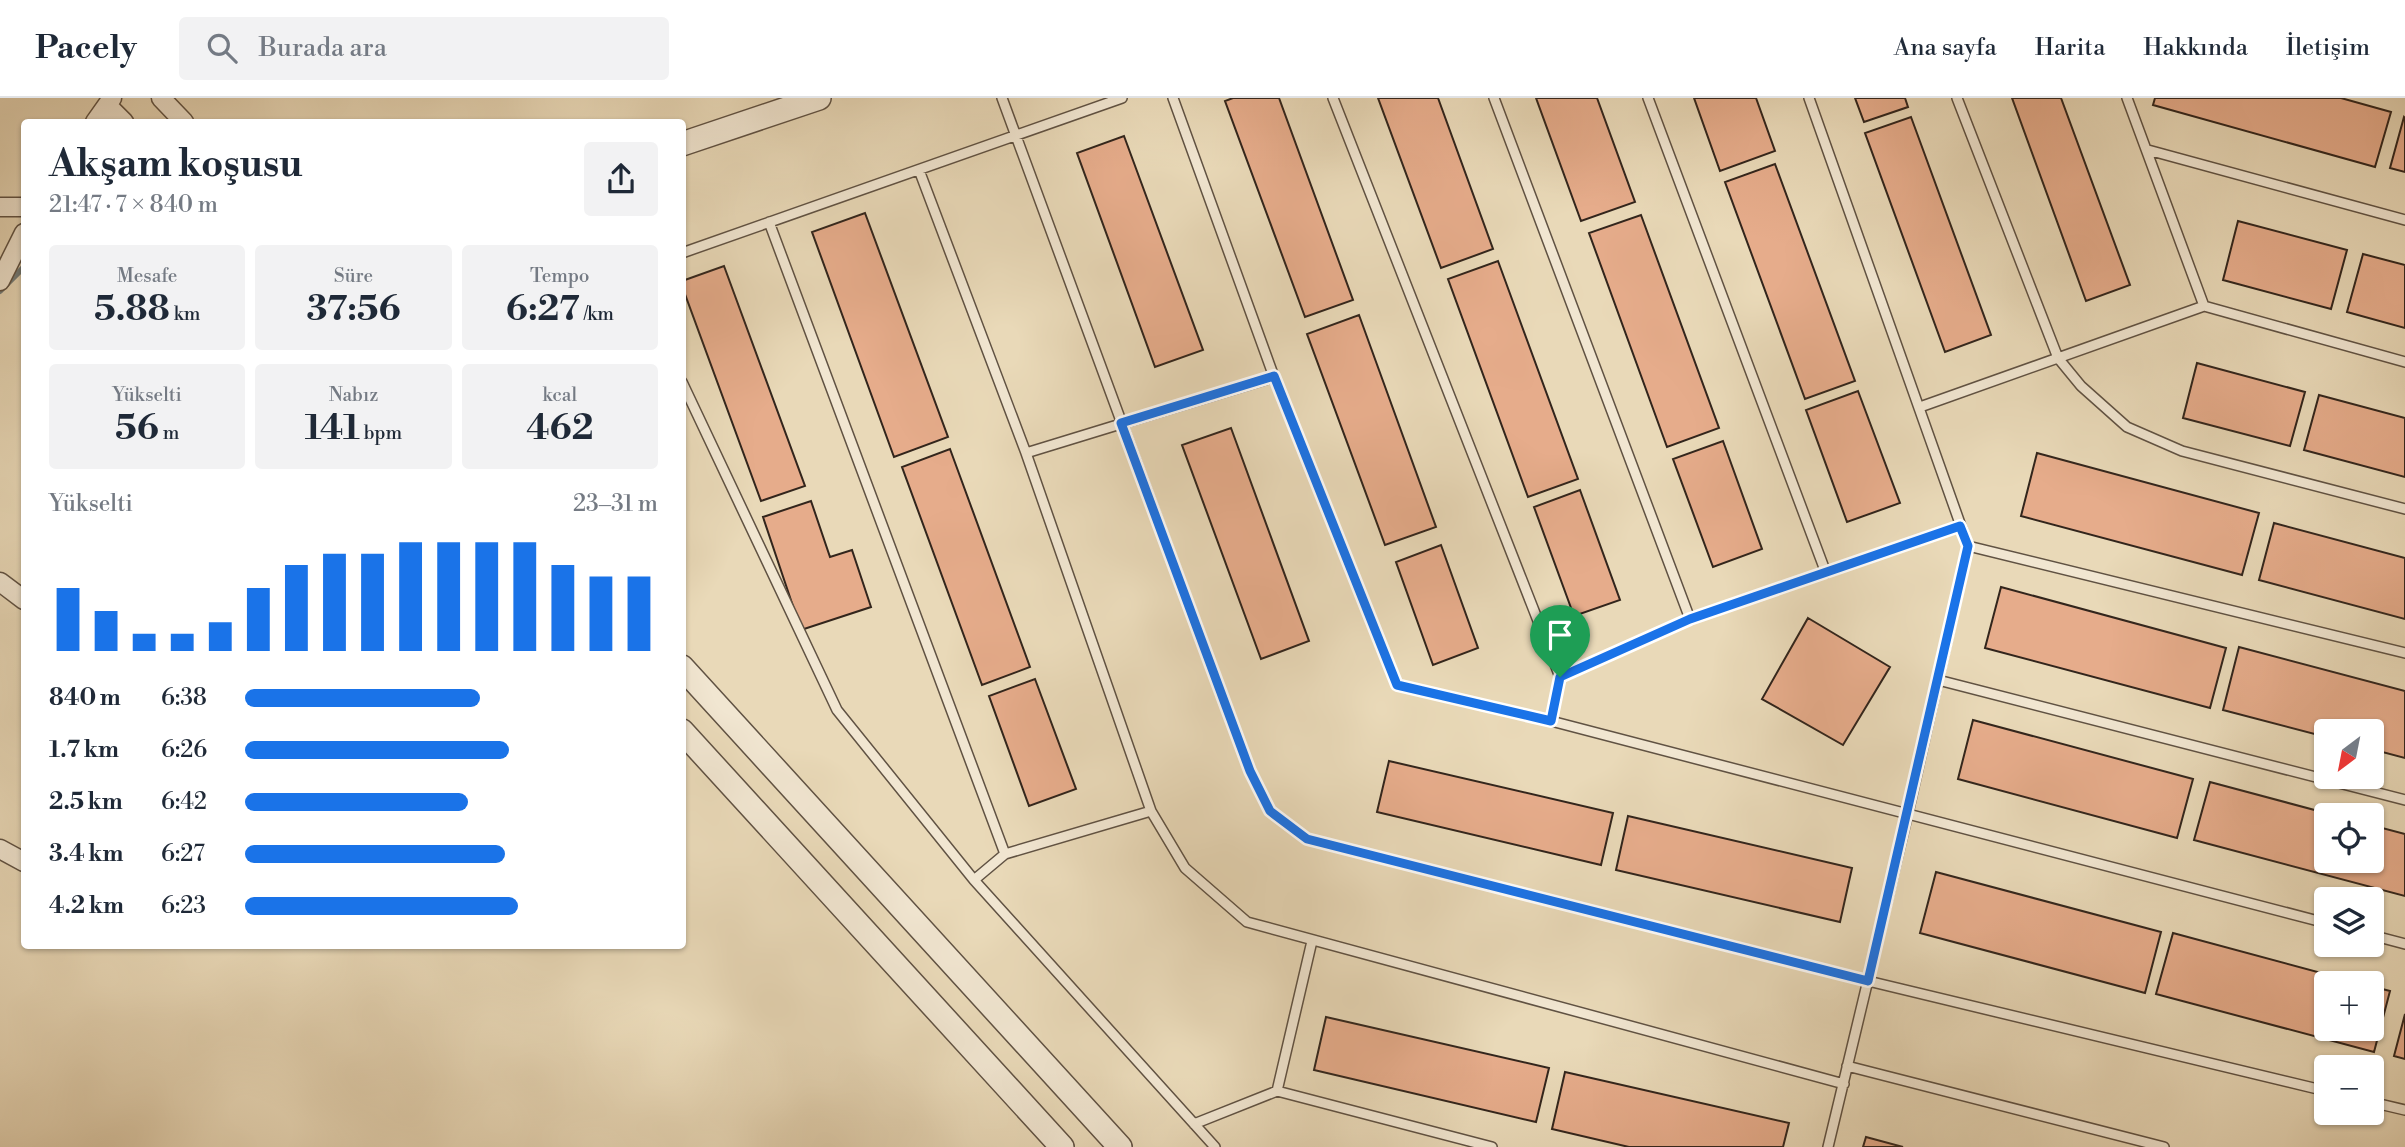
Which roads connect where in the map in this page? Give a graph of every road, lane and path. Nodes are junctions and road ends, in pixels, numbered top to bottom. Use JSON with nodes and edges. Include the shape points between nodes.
{"nodes":[{"id":1,"x":162,"y":98,"type":"edge"},
{"id":2,"x":819,"y":98,"type":"edge"},
{"id":3,"x":1002,"y":98,"type":"edge"},
{"id":4,"x":1122,"y":98,"type":"edge"},
{"id":5,"x":1173,"y":98,"type":"edge"},
{"id":6,"x":1333,"y":98,"type":"edge"},
{"id":7,"x":1494,"y":98,"type":"edge"},
{"id":8,"x":1648,"y":98,"type":"edge"},
{"id":9,"x":1809,"y":98,"type":"edge"},
{"id":10,"x":1958,"y":98,"type":"edge"},
{"id":11,"x":2127,"y":98,"type":"edge"},
{"id":12,"x":110,"y":101,"type":"edge"},
{"id":13,"x":97,"y":119,"type":"edge"},
{"id":14,"x":122,"y":119,"type":"edge"},
{"id":15,"x":181,"y":119,"type":"edge"},
{"id":16,"x":1016,"y":135,"type":"junction"},
{"id":17,"x":686,"y":143,"type":"edge"},
{"id":18,"x":2148,"y":150,"type":"junction"},
{"id":19,"x":919,"y":170,"type":"junction"},
{"id":20,"x":21,"y":207,"type":"edge"},
{"id":21,"x":0,"y":208,"type":"edge"},
{"id":22,"x":2405,"y":220,"type":"edge"},
{"id":23,"x":769,"y":222,"type":"junction"},
{"id":24,"x":21,"y":239,"type":"edge"},
{"id":25,"x":686,"y":252,"type":"edge"},
{"id":26,"x":0,"y":281,"type":"edge"},
{"id":27,"x":2204,"y":306,"type":"junction"},
{"id":28,"x":2058,"y":358,"type":"junction"},
{"id":29,"x":2405,"y":362,"type":"edge"},
{"id":30,"x":1274,"y":376,"type":"junction"},
{"id":31,"x":686,"y":390,"type":"edge"},
{"id":32,"x":1920,"y":407,"type":"junction"},
{"id":33,"x":1121,"y":423,"type":"junction"},
{"id":34,"x":1026,"y":453,"type":"junction"},
{"id":35,"x":2405,"y":509,"type":"edge"},
{"id":36,"x":1960,"y":526,"type":"junction"},
{"id":37,"x":1968,"y":546,"type":"junction"},
{"id":38,"x":1825,"y":573,"type":"junction"},
{"id":39,"x":0,"y":582,"type":"edge"},
{"id":40,"x":21,"y":598,"type":"edge"},
{"id":41,"x":1690,"y":619,"type":"junction"},
{"id":42,"x":2405,"y":653,"type":"edge"},
{"id":43,"x":686,"y":671,"type":"edge"},
{"id":44,"x":1560,"y":677,"type":"junction"},
{"id":45,"x":1938,"y":680,"type":"junction"},
{"id":46,"x":1551,"y":721,"type":"junction"},
{"id":47,"x":686,"y":735,"type":"edge"},
{"id":48,"x":2405,"y":800,"type":"edge"},
{"id":49,"x":1151,"y":811,"type":"junction"},
{"id":50,"x":1908,"y":813,"type":"junction"},
{"id":51,"x":0,"y":849,"type":"edge"},
{"id":52,"x":1005,"y":855,"type":"junction"},
{"id":53,"x":21,"y":860,"type":"edge"},
{"id":54,"x":974,"y":880,"type":"junction"},
{"id":55,"x":2314,"y":920,"type":"edge"},
{"id":56,"x":2384,"y":938,"type":"edge"},
{"id":57,"x":1312,"y":941,"type":"junction"},
{"id":58,"x":2405,"y":944,"type":"edge"},
{"id":59,"x":1868,"y":981,"type":"junction"},
{"id":60,"x":1847,"y":1066,"type":"junction"},
{"id":61,"x":1844,"y":1084,"type":"junction"},
{"id":62,"x":2314,"y":1088,"type":"edge"},
{"id":63,"x":1277,"y":1091,"type":"junction"},
{"id":64,"x":2384,"y":1104,"type":"edge"},
{"id":65,"x":2405,"y":1110,"type":"edge"},
{"id":66,"x":1194,"y":1124,"type":"junction"},
{"id":67,"x":1062,"y":1147,"type":"edge"},
{"id":68,"x":1120,"y":1147,"type":"edge"},
{"id":69,"x":1215,"y":1147,"type":"edge"},
{"id":70,"x":1492,"y":1147,"type":"edge"},
{"id":71,"x":1828,"y":1147,"type":"edge"},
{"id":72,"x":2164,"y":1147,"type":"edge"}],
"edges":[{"from":1,"to":15,"type":"street"},
{"from":2,"to":17,"type":"street"},
{"from":3,"to":16,"type":"lane"},
{"from":4,"to":16,"type":"lane"},
{"from":5,"to":30,"type":"lane"},
{"from":6,"to":44,"type":"lane"},
{"from":7,"to":41,"type":"lane"},
{"from":8,"to":38,"type":"lane"},
{"from":9,"to":32,"type":"lane"},
{"from":10,"to":28,"type":"lane"},
{"from":11,"to":18,"type":"lane"},
{"from":12,"to":13,"type":"street"},
{"from":12,"to":14,"type":"street"},
{"from":16,"to":19,"type":"lane"},
{"from":16,"to":33,"type":"lane"},
{"from":18,"to":22,"type":"lane"},
{"from":18,"to":27,"type":"lane"},
{"from":19,"to":23,"type":"lane"},
{"from":19,"to":34,"type":"lane"},
{"from":20,"to":21,"type":"street"},
{"from":23,"to":25,"type":"lane"},
{"from":23,"to":52,"type":"lane"},
{"from":24,"to":26,"type":"street"},
{"from":27,"to":28,"type":"lane"},
{"from":27,"to":29,"type":"lane"},
{"from":28,"to":32,"type":"lane"},
{"from":28,"to":35,"type":"lane","via":[[2081,386],[2127,427],[2182,452]]},
{"from":30,"to":33,"type":"lane"},
{"from":30,"to":46,"type":"lane","via":[[1397,685]]},
{"from":31,"to":54,"type":"lane","via":[[837,710]]},
{"from":32,"to":36,"type":"lane"},
{"from":33,"to":34,"type":"lane"},
{"from":33,"to":59,"type":"lane","via":[[1250,771],[1270,811],[1307,839]]},
{"from":34,"to":49,"type":"lane"},
{"from":36,"to":37,"type":"lane"},
{"from":36,"to":38,"type":"lane"},
{"from":37,"to":42,"type":"lane"},
{"from":37,"to":45,"type":"lane"},
{"from":38,"to":41,"type":"lane"},
{"from":39,"to":40,"type":"street"},
{"from":41,"to":44,"type":"lane"},
{"from":43,"to":68,"type":"street"},
{"from":44,"to":46,"type":"lane"},
{"from":45,"to":48,"type":"lane"},
{"from":45,"to":50,"type":"lane"},
{"from":46,"to":50,"type":"lane"},
{"from":47,"to":67,"type":"street"},
{"from":49,"to":52,"type":"lane"},
{"from":49,"to":57,"type":"lane","via":[[1185,868],[1247,922]]},
{"from":50,"to":55,"type":"lane"},
{"from":50,"to":59,"type":"lane"},
{"from":51,"to":53,"type":"street"},
{"from":52,"to":54,"type":"lane"},
{"from":54,"to":66,"type":"lane"},
{"from":56,"to":58,"type":"lane"},
{"from":57,"to":61,"type":"lane"},
{"from":57,"to":63,"type":"lane"},
{"from":59,"to":60,"type":"lane"},
{"from":59,"to":62,"type":"lane"},
{"from":60,"to":61,"type":"lane"},
{"from":60,"to":72,"type":"lane"},
{"from":61,"to":71,"type":"lane"},
{"from":63,"to":66,"type":"lane"},
{"from":63,"to":70,"type":"lane"},
{"from":64,"to":65,"type":"lane"},
{"from":66,"to":69,"type":"lane"}]}
